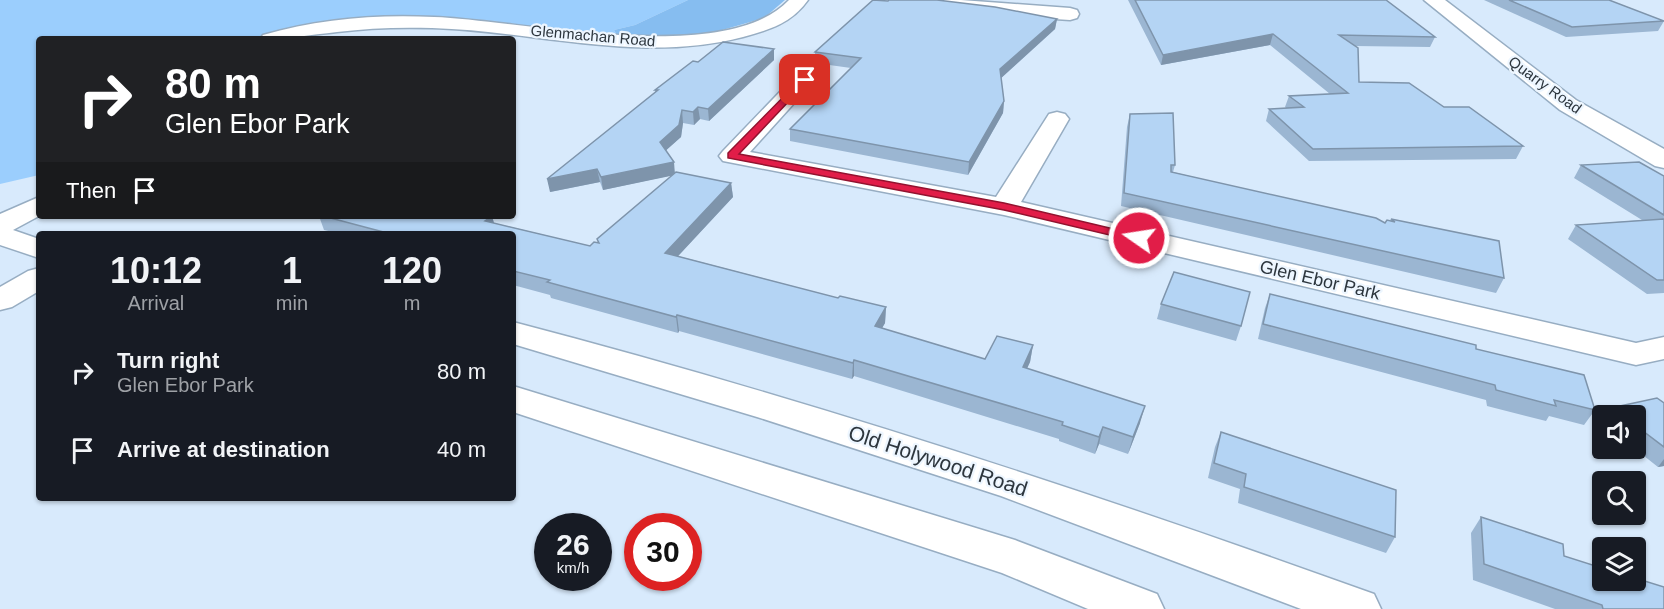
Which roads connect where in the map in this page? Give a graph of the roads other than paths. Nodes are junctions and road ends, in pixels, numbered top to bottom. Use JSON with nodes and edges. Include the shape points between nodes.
{"nodes":[{"id":1,"x":799,"y":0,"type":"edge"},
{"id":2,"x":920,"y":0,"type":"edge"},
{"id":3,"x":1433,"y":0,"type":"edge"},
{"id":4,"x":1070,"y":14,"type":"dead end"},
{"id":5,"x":286,"y":36,"type":"edge"},
{"id":6,"x":805,"y":80,"type":"dead end"},
{"id":7,"x":1057,"y":119,"type":"dead end"},
{"id":8,"x":1664,"y":160,"type":"edge"},
{"id":9,"x":36,"y":207,"type":"edge"},
{"id":10,"x":1004,"y":207,"type":"junction"},
{"id":11,"x":0,"y":225,"type":"edge"},
{"id":12,"x":0,"y":235,"type":"edge"},
{"id":13,"x":36,"y":248,"type":"edge"},
{"id":14,"x":36,"y":280,"type":"edge"},
{"id":15,"x":0,"y":300,"type":"edge"},
{"id":16,"x":516,"y":334,"type":"edge"},
{"id":17,"x":1655,"y":358,"type":"edge"},
{"id":18,"x":516,"y":400,"type":"edge"},
{"id":19,"x":1140,"y":609,"type":"edge"},
{"id":20,"x":1357,"y":609,"type":"edge"}],
"edges":[{"from":1,"to":5,"type":"street","name":"Glenmachan Road","via":[[777,20],[726,37],[678,42],[604,40],[449,22],[330,28]]},
{"from":2,"to":4,"type":"street"},
{"from":3,"to":8,"type":"street","name":"Quarry Road","via":[[1568,105]]},
{"from":6,"to":10,"type":"street","name":"Glen Ebor Park","via":[[732,156]]},
{"from":7,"to":10,"type":"street"},
{"from":9,"to":11,"type":"street"},
{"from":10,"to":17,"type":"street","name":"Glen Ebor Park"},
{"from":12,"to":13,"type":"street"},
{"from":14,"to":15,"type":"street"},
{"from":16,"to":20,"type":"street","name":"Old Holywood Road","via":[[1016,485]]},
{"from":18,"to":19,"type":"street","via":[[1016,559]]}]}
